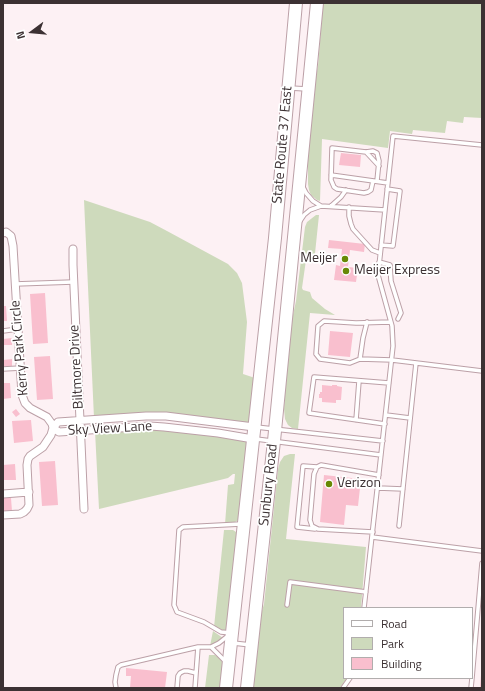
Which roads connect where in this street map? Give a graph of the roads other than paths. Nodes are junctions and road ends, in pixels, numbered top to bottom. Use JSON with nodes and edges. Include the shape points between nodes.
{"nodes":[{"id":1,"x":296,"y":3,"type":"edge"},
{"id":2,"x":317,"y":3,"type":"edge"},
{"id":3,"x":288,"y":88,"type":"junction"},
{"id":4,"x":308,"y":89,"type":"junction"},
{"id":5,"x":482,"y":145,"type":"edge"},
{"id":6,"x":366,"y":152,"type":"junction"},
{"id":7,"x":379,"y":166,"type":"junction"},
{"id":8,"x":331,"y":175,"type":"junction"},
{"id":9,"x":300,"y":180,"type":"junction"},
{"id":10,"x":375,"y":181,"type":"junction"},
{"id":11,"x":388,"y":183,"type":"junction"},
{"id":12,"x":387,"y":189,"type":"junction"},
{"id":13,"x":346,"y":190,"type":"junction"},
{"id":14,"x":321,"y":206,"type":"junction"},
{"id":15,"x":331,"y":206,"type":"junction"},
{"id":16,"x":349,"y":207,"type":"junction"},
{"id":17,"x":385,"y":210,"type":"junction"},
{"id":18,"x":296,"y":229,"type":"junction"},
{"id":19,"x":3,"y":233,"type":"edge"},
{"id":20,"x":381,"y":245,"type":"junction"},
{"id":21,"x":73,"y":249,"type":"dead end"},
{"id":22,"x":380,"y":253,"type":"junction"},
{"id":23,"x":379,"y":262,"type":"junction"},
{"id":24,"x":290,"y":281,"type":"joint"},
{"id":25,"x":73,"y":282,"type":"junction"},
{"id":26,"x":15,"y":284,"type":"junction"},
{"id":27,"x":269,"y":286,"type":"joint"},
{"id":28,"x":398,"y":319,"type":"dead end"},
{"id":29,"x":367,"y":322,"type":"junction"},
{"id":30,"x":390,"y":322,"type":"junction"},
{"id":31,"x":18,"y":329,"type":"junction"},
{"id":32,"x":3,"y":331,"type":"edge"},
{"id":33,"x":360,"y":359,"type":"junction"},
{"id":34,"x":392,"y":360,"type":"junction"},
{"id":35,"x":416,"y":363,"type":"junction"},
{"id":36,"x":20,"y":368,"type":"junction"},
{"id":37,"x":3,"y":369,"type":"edge"},
{"id":38,"x":482,"y":371,"type":"edge"},
{"id":39,"x":359,"y":381,"type":"junction"},
{"id":40,"x":389,"y":384,"type":"junction"},
{"id":41,"x":386,"y":415,"type":"junction"},
{"id":42,"x":410,"y":418,"type":"junction"},
{"id":43,"x":356,"y":420,"type":"junction"},
{"id":44,"x":80,"y":421,"type":"junction"},
{"id":45,"x":384,"y":424,"type":"junction"},
{"id":46,"x":53,"y":428,"type":"junction"},
{"id":47,"x":81,"y":431,"type":"junction"},
{"id":48,"x":253,"y":433,"type":"junction"},
{"id":49,"x":275,"y":435,"type":"junction"},
{"id":50,"x":383,"y":441,"type":"junction"},
{"id":51,"x":381,"y":455,"type":"junction"},
{"id":52,"x":317,"y":467,"type":"junction"},
{"id":53,"x":379,"y":474,"type":"junction"},
{"id":54,"x":378,"y":488,"type":"junction"},
{"id":55,"x":403,"y":489,"type":"junction"},
{"id":56,"x":29,"y":492,"type":"junction"},
{"id":57,"x":3,"y":494,"type":"edge"},
{"id":58,"x":84,"y":509,"type":"dead end"},
{"id":59,"x":3,"y":515,"type":"edge"},
{"id":60,"x":243,"y":524,"type":"junction"},
{"id":61,"x":399,"y":526,"type":"dead end"},
{"id":62,"x":318,"y":529,"type":"junction"},
{"id":63,"x":372,"y":532,"type":"junction"},
{"id":64,"x":372,"y":537,"type":"junction"},
{"id":65,"x":482,"y":551,"type":"edge"},
{"id":66,"x":482,"y":563,"type":"edge"},
{"id":67,"x":366,"y":592,"type":"junction"},
{"id":68,"x":287,"y":605,"type":"dead end"},
{"id":69,"x":364,"y":607,"type":"edge"},
{"id":70,"x":231,"y":638,"type":"junction"},
{"id":71,"x":252,"y":645,"type":"junction"},
{"id":72,"x":198,"y":647,"type":"junction"},
{"id":73,"x":211,"y":647,"type":"junction"},
{"id":74,"x":228,"y":665,"type":"junction"},
{"id":75,"x":473,"y":666,"type":"edge"},
{"id":76,"x":196,"y":673,"type":"junction"},
{"id":77,"x":349,"y":679,"type":"edge"},
{"id":78,"x":116,"y":688,"type":"edge"},
{"id":79,"x":177,"y":688,"type":"edge"},
{"id":80,"x":195,"y":688,"type":"edge"},
{"id":81,"x":226,"y":688,"type":"edge"},
{"id":82,"x":247,"y":688,"type":"edge"},
{"id":83,"x":343,"y":688,"type":"edge"}],
"edges":[{"from":1,"to":3,"type":"highway","name":"State Route 37 East"},
{"from":2,"to":4,"type":"highway","name":"State Route 37 East"},
{"from":3,"to":4,"type":"lane"},
{"from":3,"to":27,"type":"highway","name":"State Route 37 East"},
{"from":4,"to":9,"type":"highway","name":"State Route 37 East"},
{"from":5,"to":11,"type":"lane","via":[[393,136]]},
{"from":6,"to":7,"type":"lane"},
{"from":6,"to":7,"type":"lane","via":[[373,151],[377,154]]},
{"from":6,"to":8,"type":"lane","via":[[332,148]]},
{"from":7,"to":10,"type":"lane"},
{"from":8,"to":10,"type":"lane"},
{"from":8,"to":13,"type":"lane","via":[[334,187]]},
{"from":9,"to":14,"type":"lane","via":[[306,193]]},
{"from":9,"to":18,"type":"highway","name":"State Route 37 East"},
{"from":10,"to":11,"type":"lane"},
{"from":10,"to":13,"type":"lane","via":[[368,192]]},
{"from":11,"to":12,"type":"lane"},
{"from":12,"to":17,"type":"lane"},
{"from":12,"to":20,"type":"lane","via":[[400,191],[393,246]]},
{"from":13,"to":15,"type":"lane"},
{"from":14,"to":15,"type":"lane"},
{"from":14,"to":18,"type":"lane","via":[[304,215]]},
{"from":15,"to":16,"type":"lane"},
{"from":16,"to":17,"type":"lane"},
{"from":16,"to":22,"type":"lane","via":[[353,229],[372,250]]},
{"from":17,"to":20,"type":"lane"},
{"from":18,"to":24,"type":"highway","name":"State Route 37 East"},
{"from":19,"to":26,"type":"street","name":"Kerry Park Circle","via":[[11,236]]},
{"from":20,"to":22,"type":"lane"},
{"from":21,"to":25,"type":"street","name":"Biltmore Drive"},
{"from":22,"to":23,"type":"lane"},
{"from":23,"to":28,"type":"lane","via":[[390,264],[391,281],[401,313]]},
{"from":23,"to":30,"type":"lane","via":[[378,275]]},
{"from":24,"to":49,"type":"highway","name":"Sunbury Road"},
{"from":25,"to":26,"type":"lane"},
{"from":25,"to":44,"type":"street","name":"Biltmore Drive"},
{"from":26,"to":31,"type":"street","name":"Kerry Park Circle"},
{"from":27,"to":48,"type":"highway","name":"Sunbury Road"},
{"from":29,"to":30,"type":"lane"},
{"from":29,"to":33,"type":"lane"},
{"from":29,"to":33,"type":"lane","via":[[324,321],[318,326],[316,354],[320,359],[350,362]]},
{"from":30,"to":34,"type":"lane"},
{"from":31,"to":32,"type":"lane"},
{"from":31,"to":36,"type":"street","name":"Kerry Park Circle"},
{"from":33,"to":34,"type":"lane"},
{"from":34,"to":35,"type":"lane"},
{"from":34,"to":40,"type":"lane"},
{"from":35,"to":38,"type":"lane"},
{"from":35,"to":42,"type":"lane"},
{"from":36,"to":37,"type":"lane"},
{"from":36,"to":46,"type":"street","name":"Kerry Park Circle","via":[[25,403],[47,417]]},
{"from":39,"to":40,"type":"lane"},
{"from":39,"to":43,"type":"lane"},
{"from":39,"to":43,"type":"lane","via":[[314,376],[309,413]]},
{"from":40,"to":41,"type":"lane"},
{"from":41,"to":42,"type":"lane"},
{"from":41,"to":45,"type":"lane"},
{"from":42,"to":55,"type":"lane"},
{"from":43,"to":45,"type":"lane"},
{"from":44,"to":46,"type":"street","name":"Sky View Lane","via":[[58,422]]},
{"from":44,"to":47,"type":"street","name":"Biltmore Drive"},
{"from":44,"to":48,"type":"street","name":"Sky View Lane","via":[[166,416]]},
{"from":45,"to":50,"type":"lane"},
{"from":46,"to":47,"type":"street","name":"Sky View Lane","via":[[59,432]]},
{"from":46,"to":56,"type":"street","via":[[44,447],[28,459]]},
{"from":47,"to":48,"type":"street","name":"Sky View Lane","via":[[150,426],[218,433]]},
{"from":47,"to":58,"type":"street","name":"Biltmore Drive"},
{"from":48,"to":49,"type":"lane"},
{"from":48,"to":49,"type":"lane"},
{"from":48,"to":60,"type":"highway","name":"Sunbury Road"},
{"from":49,"to":50,"type":"lane"},
{"from":49,"to":51,"type":"lane"},
{"from":49,"to":71,"type":"highway","name":"Sunbury Road"},
{"from":50,"to":51,"type":"lane"},
{"from":51,"to":53,"type":"lane"},
{"from":52,"to":53,"type":"lane"},
{"from":52,"to":62,"type":"lane","via":[[314,474],[310,520],[312,526]]},
{"from":52,"to":62,"type":"lane","via":[[303,466],[297,527]]},
{"from":53,"to":54,"type":"lane"},
{"from":54,"to":55,"type":"lane"},
{"from":54,"to":63,"type":"lane"},
{"from":55,"to":61,"type":"lane"},
{"from":56,"to":57,"type":"street"},
{"from":56,"to":59,"type":"street","via":[[29,505],[24,512]]},
{"from":60,"to":70,"type":"highway","name":"Sunbury Road"},
{"from":60,"to":70,"type":"lane","via":[[183,527],[179,530],[174,605],[178,612],[204,622]]},
{"from":62,"to":63,"type":"lane"},
{"from":63,"to":64,"type":"lane"},
{"from":64,"to":65,"type":"lane"},
{"from":64,"to":67,"type":"lane"},
{"from":66,"to":75,"type":"lane"},
{"from":67,"to":68,"type":"lane","via":[[290,582]]},
{"from":67,"to":69,"type":"lane"},
{"from":70,"to":71,"type":"lane"},
{"from":70,"to":73,"type":"lane"},
{"from":70,"to":74,"type":"highway","name":"Sunbury Road"},
{"from":71,"to":82,"type":"highway","name":"Sunbury Road"},
{"from":72,"to":73,"type":"lane"},
{"from":72,"to":76,"type":"lane"},
{"from":72,"to":78,"type":"lane","via":[[118,667]]},
{"from":73,"to":74,"type":"lane"},
{"from":74,"to":81,"type":"highway","name":"Sunbury Road"},
{"from":76,"to":79,"type":"lane","via":[[180,673]]},
{"from":76,"to":80,"type":"lane"},
{"from":77,"to":83,"type":"lane"}]}
